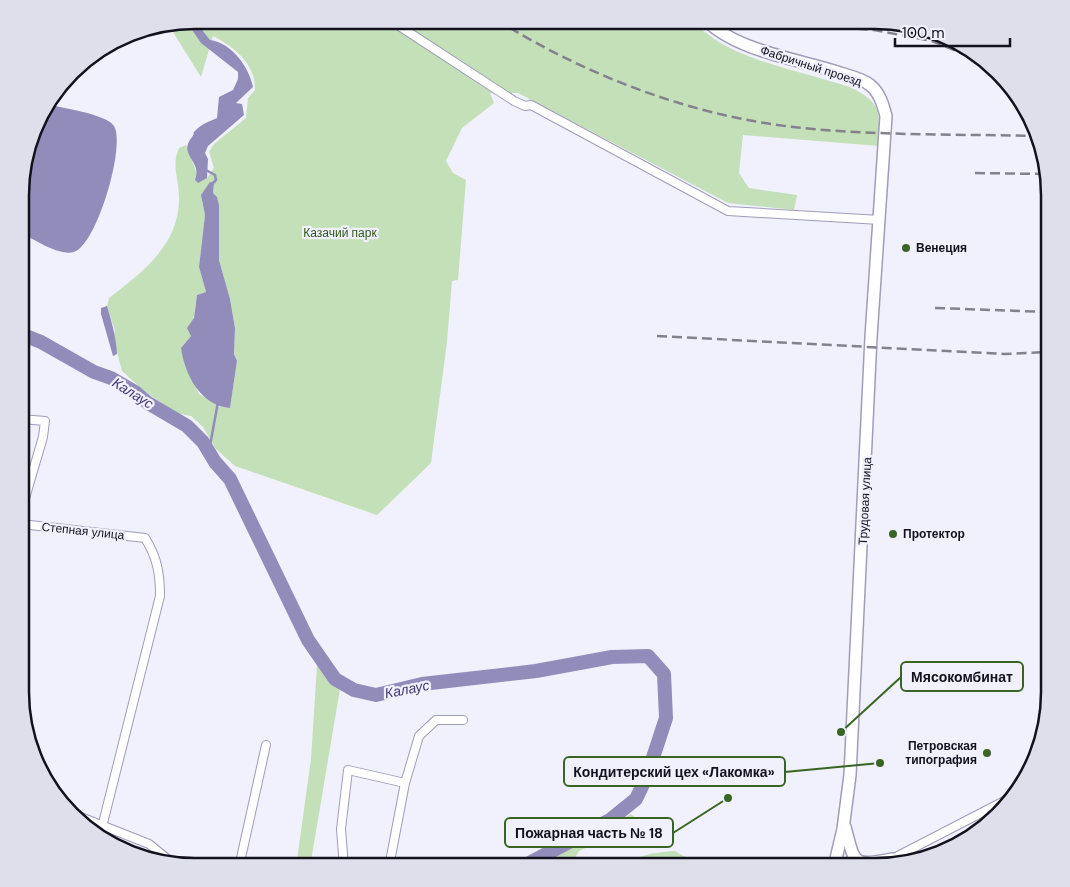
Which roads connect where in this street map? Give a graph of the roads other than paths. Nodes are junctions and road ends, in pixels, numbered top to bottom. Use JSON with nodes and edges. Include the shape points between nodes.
{"nodes":[{"id":1,"x":404,"y":29,"type":"edge"},
{"id":2,"x":718,"y":29,"type":"edge"},
{"id":3,"x":885,"y":133,"type":"joint"},
{"id":4,"x":880,"y":220,"type":"junction"},
{"id":5,"x":29,"y":420,"type":"edge"},
{"id":6,"x":29,"y":485,"type":"edge"},
{"id":7,"x":29,"y":525,"type":"edge"},
{"id":8,"x":463,"y":720,"type":"dead end"},
{"id":9,"x":266,"y":746,"type":"dead end"},
{"id":10,"x":405,"y":783,"type":"junction"},
{"id":11,"x":1000,"y":803,"type":"edge"},
{"id":12,"x":87,"y":819,"type":"edge"},
{"id":13,"x":103,"y":824,"type":"junction"},
{"id":14,"x":844,"y":824,"type":"junction"},
{"id":15,"x":101,"y":830,"type":"edge"},
{"id":16,"x":162,"y":855,"type":"edge"},
{"id":17,"x":896,"y":857,"type":"edge"},
{"id":18,"x":241,"y":858,"type":"edge"},
{"id":19,"x":343,"y":858,"type":"edge"},
{"id":20,"x":391,"y":858,"type":"edge"},
{"id":21,"x":836,"y":858,"type":"edge"},
{"id":22,"x":854,"y":858,"type":"edge"}],
"edges":[{"from":1,"to":4,"type":"street","via":[[514,100],[530,105],[728,211]]},
{"from":2,"to":3,"type":"main road","name":"Фабричный проезд","via":[[750,46],[870,85],[881,99],[886,116]]},
{"from":3,"to":4,"type":"main road","name":"Трудовая улица"},
{"from":4,"to":14,"type":"main road","name":"Трудовая улица","via":[[871,337],[855,692]]},
{"from":5,"to":6,"type":"street","via":[[45,421]]},
{"from":7,"to":13,"type":"street","name":"Степная улица","via":[[146,538],[158,566],[160,596]]},
{"from":8,"to":10,"type":"street","via":[[436,720],[420,736]]},
{"from":9,"to":18,"type":"street"},
{"from":10,"to":19,"type":"street","via":[[348,770],[340,829]]},
{"from":10,"to":20,"type":"street"},
{"from":11,"to":17,"type":"street"},
{"from":12,"to":13,"type":"street"},
{"from":13,"to":15,"type":"street"},
{"from":13,"to":16,"type":"street","via":[[148,844]]},
{"from":14,"to":21,"type":"main road","name":"Трудовая улица"},
{"from":14,"to":22,"type":"main road"}]}
